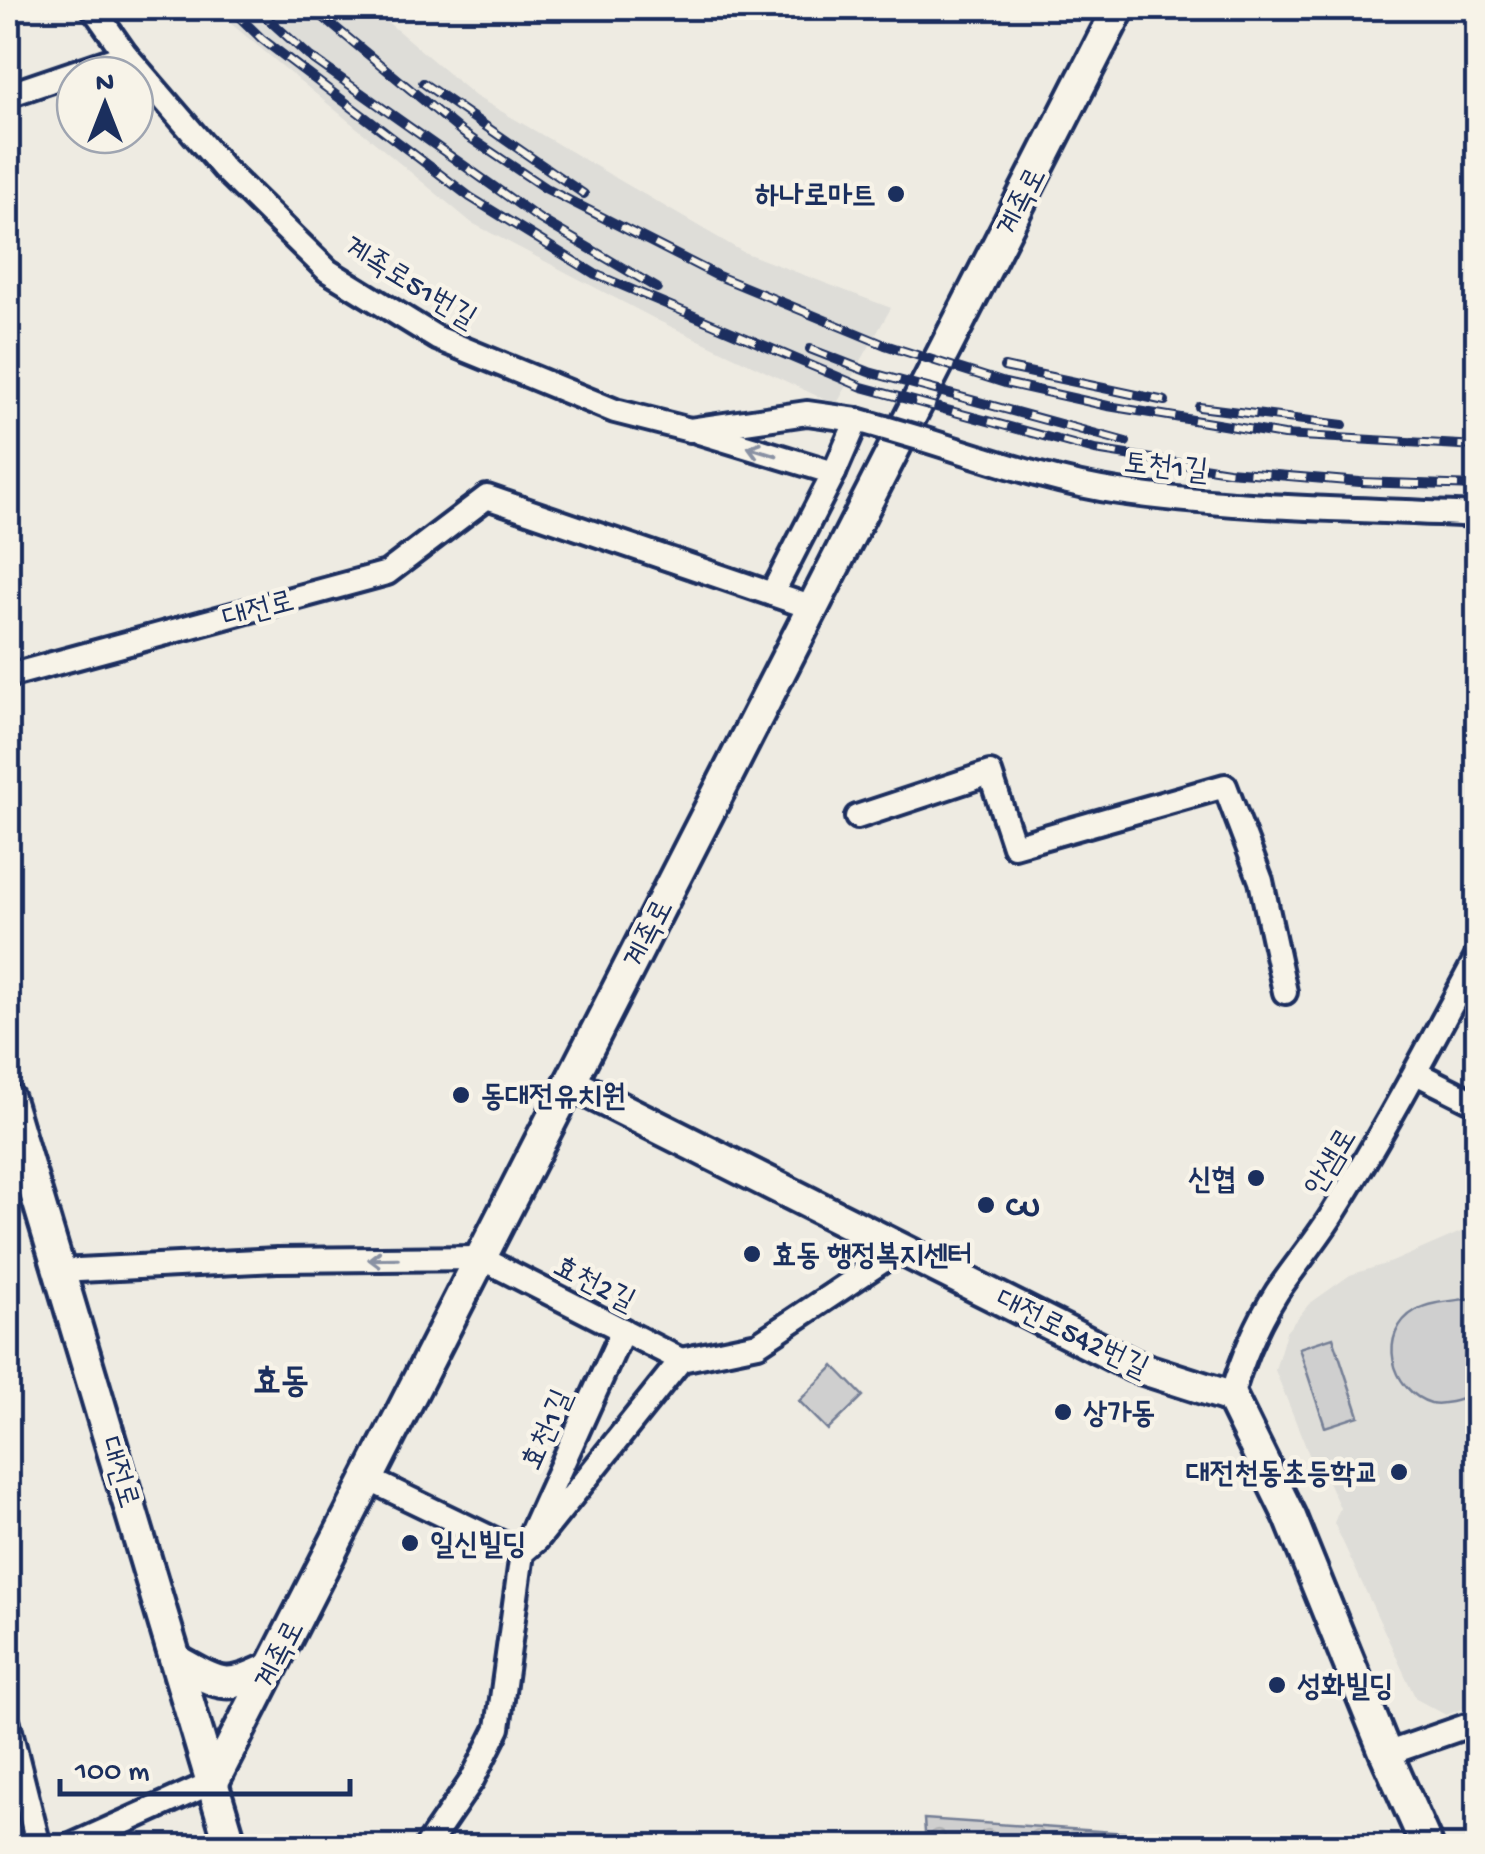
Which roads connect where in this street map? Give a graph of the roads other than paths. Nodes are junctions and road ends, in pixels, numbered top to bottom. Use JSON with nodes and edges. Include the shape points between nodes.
{"nodes":[{"id":1,"x":93,"y":8,"type":"edge"},
{"id":2,"x":1119,"y":8,"type":"edge"},
{"id":3,"x":125,"y":55,"type":"edge"},
{"id":4,"x":55,"y":79,"type":"edge"},
{"id":5,"x":155,"y":90,"type":"edge"},
{"id":6,"x":8,"y":95,"type":"edge"},
{"id":7,"x":857,"y":420,"type":"junction"},
{"id":8,"x":690,"y":430,"type":"junction"},
{"id":9,"x":834,"y":473,"type":"junction"},
{"id":10,"x":1478,"y":514,"type":"edge"},
{"id":11,"x":772,"y":594,"type":"junction"},
{"id":12,"x":813,"y":608,"type":"junction"},
{"id":13,"x":8,"y":676,"type":"edge"},
{"id":14,"x":857,"y":817,"type":"dead end"},
{"id":15,"x":1478,"y":954,"type":"edge"},
{"id":16,"x":1284,"y":992,"type":"dead end"},
{"id":17,"x":1416,"y":1073,"type":"junction"},
{"id":18,"x":570,"y":1083,"type":"junction"},
{"id":19,"x":8,"y":1099,"type":"edge"},
{"id":20,"x":1478,"y":1104,"type":"edge"},
{"id":21,"x":902,"y":1248,"type":"junction"},
{"id":22,"x":481,"y":1258,"type":"junction"},
{"id":23,"x":60,"y":1272,"type":"junction"},
{"id":24,"x":623,"y":1330,"type":"junction"},
{"id":25,"x":680,"y":1360,"type":"junction"},
{"id":26,"x":1231,"y":1397,"type":"junction"},
{"id":27,"x":368,"y":1478,"type":"junction"},
{"id":28,"x":522,"y":1553,"type":"junction"},
{"id":29,"x":179,"y":1662,"type":"junction"},
{"id":30,"x":271,"y":1668,"type":"junction"},
{"id":31,"x":1478,"y":1722,"type":"edge"},
{"id":32,"x":8,"y":1723,"type":"edge"},
{"id":33,"x":1386,"y":1754,"type":"junction"},
{"id":34,"x":213,"y":1782,"type":"junction"},
{"id":35,"x":40,"y":1846,"type":"edge"},
{"id":36,"x":71,"y":1846,"type":"edge"},
{"id":37,"x":231,"y":1846,"type":"edge"},
{"id":38,"x":427,"y":1846,"type":"edge"},
{"id":39,"x":1427,"y":1846,"type":"edge"}],
"edges":[{"from":1,"to":3,"type":"street","name":"계족로51번길"},
{"from":2,"to":12,"type":"main road","name":"계족로"},
{"from":4,"to":6,"type":"street"},
{"from":5,"to":8,"type":"street","name":"계족로51번길","via":[[224,170],[328,270],[437,338],[616,411]]},
{"from":7,"to":8,"type":"street","name":"계족로51번길","via":[[807,413]]},
{"from":7,"to":9,"type":"street"},
{"from":7,"to":10,"type":"street","name":"토천1길","bridge":true,"via":[[1118,492]]},
{"from":9,"to":8,"type":"street","one_way":true},
{"from":9,"to":11,"type":"street"},
{"from":11,"to":12,"type":"street"},
{"from":11,"to":13,"type":"street","name":"대전로","via":[[487,497],[387,574]]},
{"from":12,"to":18,"type":"main road","name":"계족로"},
{"from":14,"to":16,"type":"street","via":[[990,774],[1014,846],[1225,786],[1260,881]]},
{"from":15,"to":17,"type":"street","name":"안샘로"},
{"from":17,"to":20,"type":"street"},
{"from":17,"to":26,"type":"street","name":"안샘로","via":[[1257,1326]]},
{"from":18,"to":21,"type":"main road","name":"대전로542번길"},
{"from":18,"to":22,"type":"main road","name":"계족로"},
{"from":19,"to":23,"type":"main road","name":"대전로"},
{"from":21,"to":25,"type":"street","via":[[758,1344]]},
{"from":21,"to":26,"type":"main road","name":"대전로542번길","via":[[1134,1366]]},
{"from":22,"to":23,"type":"street","one_way":true},
{"from":22,"to":24,"type":"street","name":"효천2길"},
{"from":22,"to":27,"type":"main road","name":"계족로"},
{"from":23,"to":29,"type":"main road","name":"대전로"},
{"from":24,"to":25,"type":"street","name":"효천2길"},
{"from":24,"to":28,"type":"street","name":"효천1길"},
{"from":25,"to":28,"type":"street"},
{"from":26,"to":33,"type":"main road","via":[[1290,1517]]},
{"from":27,"to":28,"type":"street"},
{"from":27,"to":30,"type":"main road","name":"계족로"},
{"from":28,"to":38,"type":"street","name":"효천1길","via":[[498,1728]]},
{"from":29,"to":30,"type":"main road","via":[[217,1683],[242,1682]]},
{"from":29,"to":34,"type":"main road","name":"대전로"},
{"from":30,"to":34,"type":"main road","name":"계족로"},
{"from":31,"to":33,"type":"street"},
{"from":32,"to":35,"type":"street"},
{"from":33,"to":39,"type":"main road"},
{"from":34,"to":36,"type":"street"},
{"from":34,"to":37,"type":"main road","name":"대전로"}]}
